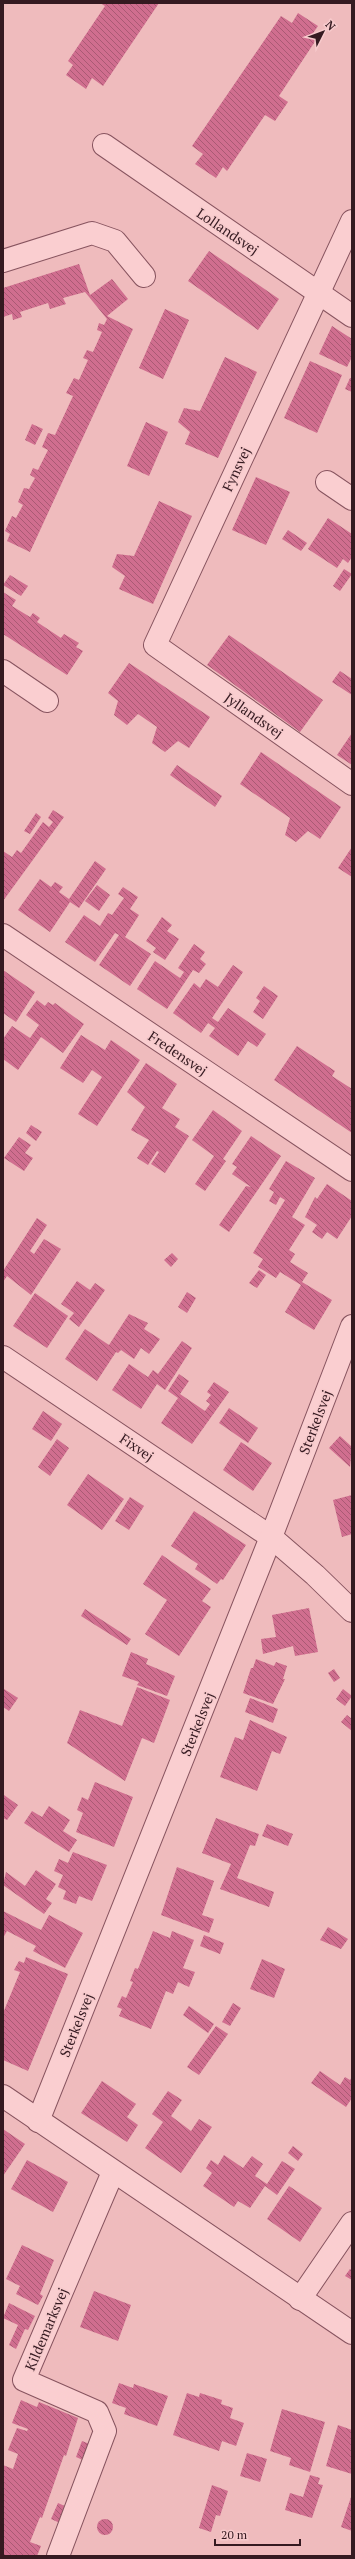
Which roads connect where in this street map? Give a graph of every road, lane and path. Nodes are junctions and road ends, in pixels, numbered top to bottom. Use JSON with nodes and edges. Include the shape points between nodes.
{"nodes":[{"id":1,"x":104,"y":145,"type":"dead end"},
{"id":2,"x":352,"y":221,"type":"edge"},
{"id":3,"x":3,"y":261,"type":"edge"},
{"id":4,"x":144,"y":276,"type":"dead end"},
{"id":5,"x":319,"y":294,"type":"junction"},
{"id":6,"x":352,"y":316,"type":"edge"},
{"id":7,"x":326,"y":482,"type":"dead end"},
{"id":8,"x":352,"y":499,"type":"edge"},
{"id":9,"x":155,"y":645,"type":"joint"},
{"id":10,"x":3,"y":671,"type":"edge"},
{"id":11,"x":47,"y":701,"type":"dead end"},
{"id":12,"x":352,"y":784,"type":"edge"},
{"id":13,"x":3,"y":936,"type":"edge"},
{"id":14,"x":352,"y":1170,"type":"edge"},
{"id":15,"x":352,"y":1326,"type":"edge"},
{"id":16,"x":3,"y":1357,"type":"edge"},
{"id":17,"x":271,"y":1537,"type":"junction"},
{"id":18,"x":352,"y":1611,"type":"edge"},
{"id":19,"x":3,"y":2096,"type":"edge"},
{"id":20,"x":38,"y":2121,"type":"junction"},
{"id":21,"x":112,"y":2172,"type":"junction"},
{"id":22,"x":352,"y":2223,"type":"edge"},
{"id":23,"x":300,"y":2299,"type":"junction"},
{"id":24,"x":352,"y":2334,"type":"edge"},
{"id":25,"x":58,"y":2556,"type":"edge"}],
"edges":[{"from":1,"to":5,"type":"street","name":"Lollandsvej"},
{"from":2,"to":5,"type":"street","name":"Fynsvej"},
{"from":3,"to":4,"type":"street","via":[[92,233],[115,241]]},
{"from":5,"to":6,"type":"street","name":"Lollandsvej"},
{"from":5,"to":9,"type":"street","name":"Fynsvej"},
{"from":7,"to":8,"type":"street"},
{"from":9,"to":12,"type":"street","name":"Jyllandsvej"},
{"from":10,"to":11,"type":"street"},
{"from":13,"to":14,"type":"street","name":"Fredensvej"},
{"from":15,"to":17,"type":"street","name":"Sterkelsvej"},
{"from":16,"to":17,"type":"street","name":"Fixvej"},
{"from":17,"to":18,"type":"street","name":"Fixvej"},
{"from":17,"to":20,"type":"street","name":"Sterkelsvej"},
{"from":19,"to":20,"type":"street"},
{"from":20,"to":21,"type":"street"},
{"from":21,"to":23,"type":"street"},
{"from":21,"to":25,"type":"street","name":"Kildemarksvej","via":[[24,2380],[97,2412],[105,2431]]},
{"from":22,"to":23,"type":"street"},
{"from":23,"to":24,"type":"street"}]}
